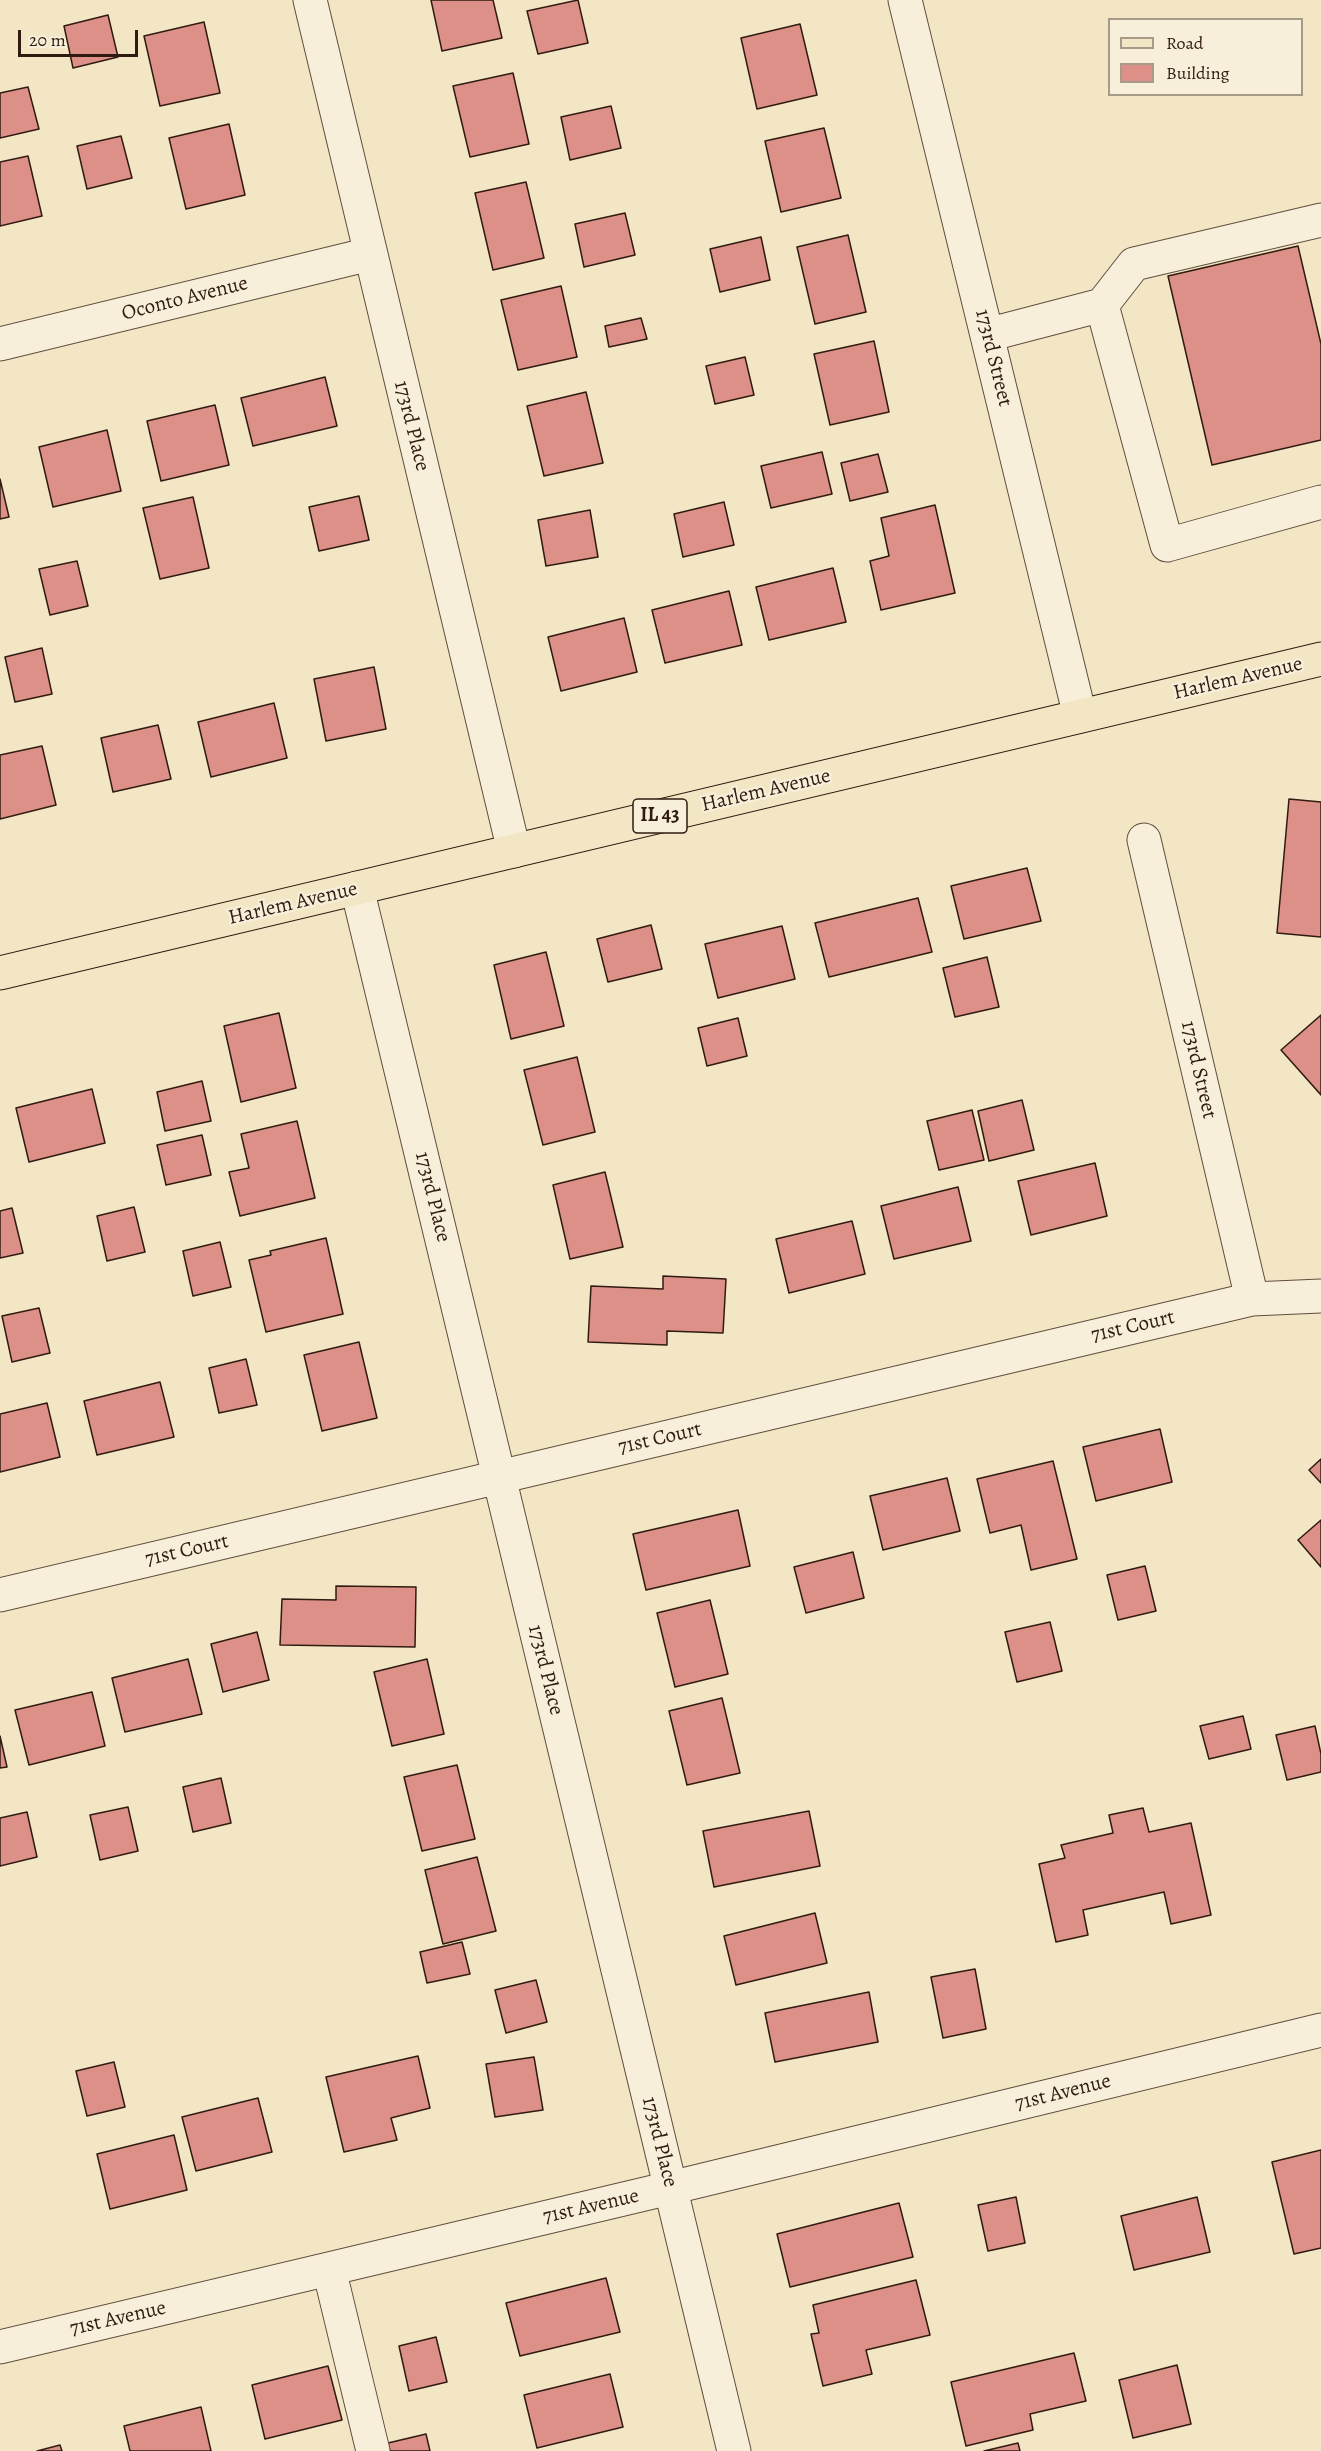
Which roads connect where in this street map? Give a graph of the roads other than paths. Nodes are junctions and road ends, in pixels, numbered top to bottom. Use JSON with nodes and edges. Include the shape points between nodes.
{"nodes":[{"id":1,"x":310,"y":0,"type":"edge"},
{"id":2,"x":905,"y":0,"type":"edge"},
{"id":3,"x":1321,"y":220,"type":"edge"},
{"id":4,"x":370,"y":254,"type":"junction"},
{"id":5,"x":1102,"y":304,"type":"junction"},
{"id":6,"x":987,"y":335,"type":"junction"},
{"id":7,"x":0,"y":344,"type":"edge"},
{"id":8,"x":1321,"y":502,"type":"edge"},
{"id":9,"x":1321,"y":659,"type":"edge"},
{"id":10,"x":1080,"y":716,"type":"junction"},
{"id":11,"x":1144,"y":840,"type":"dead end"},
{"id":12,"x":514,"y":851,"type":"junction"},
{"id":13,"x":357,"y":888,"type":"junction"},
{"id":14,"x":0,"y":974,"type":"edge"},
{"id":15,"x":1321,"y":1296,"type":"edge"},
{"id":16,"x":1252,"y":1299,"type":"junction"},
{"id":17,"x":499,"y":1477,"type":"junction"},
{"id":18,"x":0,"y":1595,"type":"edge"},
{"id":19,"x":1321,"y":2030,"type":"edge"},
{"id":20,"x":670,"y":2188,"type":"junction"},
{"id":21,"x":329,"y":2269,"type":"junction"},
{"id":22,"x":0,"y":2347,"type":"edge"},
{"id":23,"x":373,"y":2451,"type":"edge"},
{"id":24,"x":734,"y":2451,"type":"edge"}],
"edges":[{"from":1,"to":4,"type":"street","name":"173rd Place"},
{"from":2,"to":6,"type":"street","name":"173rd Street"},
{"from":3,"to":5,"type":"street","via":[[1134,264]]},
{"from":4,"to":7,"type":"street","name":"Oconto Avenue"},
{"from":4,"to":12,"type":"street","name":"173rd Place"},
{"from":5,"to":6,"type":"street"},
{"from":5,"to":8,"type":"street","via":[[1167,545]]},
{"from":6,"to":10,"type":"street","name":"173rd Street"},
{"from":9,"to":10,"type":"main road","name":"Harlem Avenue","number":"IL 43"},
{"from":10,"to":12,"type":"main road","name":"Harlem Avenue","number":"IL 43"},
{"from":11,"to":16,"type":"street","name":"173rd Street"},
{"from":12,"to":13,"type":"main road","name":"Harlem Avenue","number":"IL 43"},
{"from":13,"to":14,"type":"main road","name":"Harlem Avenue","number":"IL 43"},
{"from":13,"to":17,"type":"street","name":"173rd Place"},
{"from":15,"to":16,"type":"street","name":"71st Court"},
{"from":16,"to":17,"type":"street","name":"71st Court"},
{"from":17,"to":18,"type":"street","name":"71st Court"},
{"from":17,"to":20,"type":"street","name":"173rd Place"},
{"from":19,"to":20,"type":"street","name":"71st Avenue"},
{"from":20,"to":21,"type":"street","name":"71st Avenue"},
{"from":20,"to":24,"type":"street","name":"173rd Place"},
{"from":21,"to":22,"type":"street","name":"71st Avenue"},
{"from":21,"to":23,"type":"street"}]}
